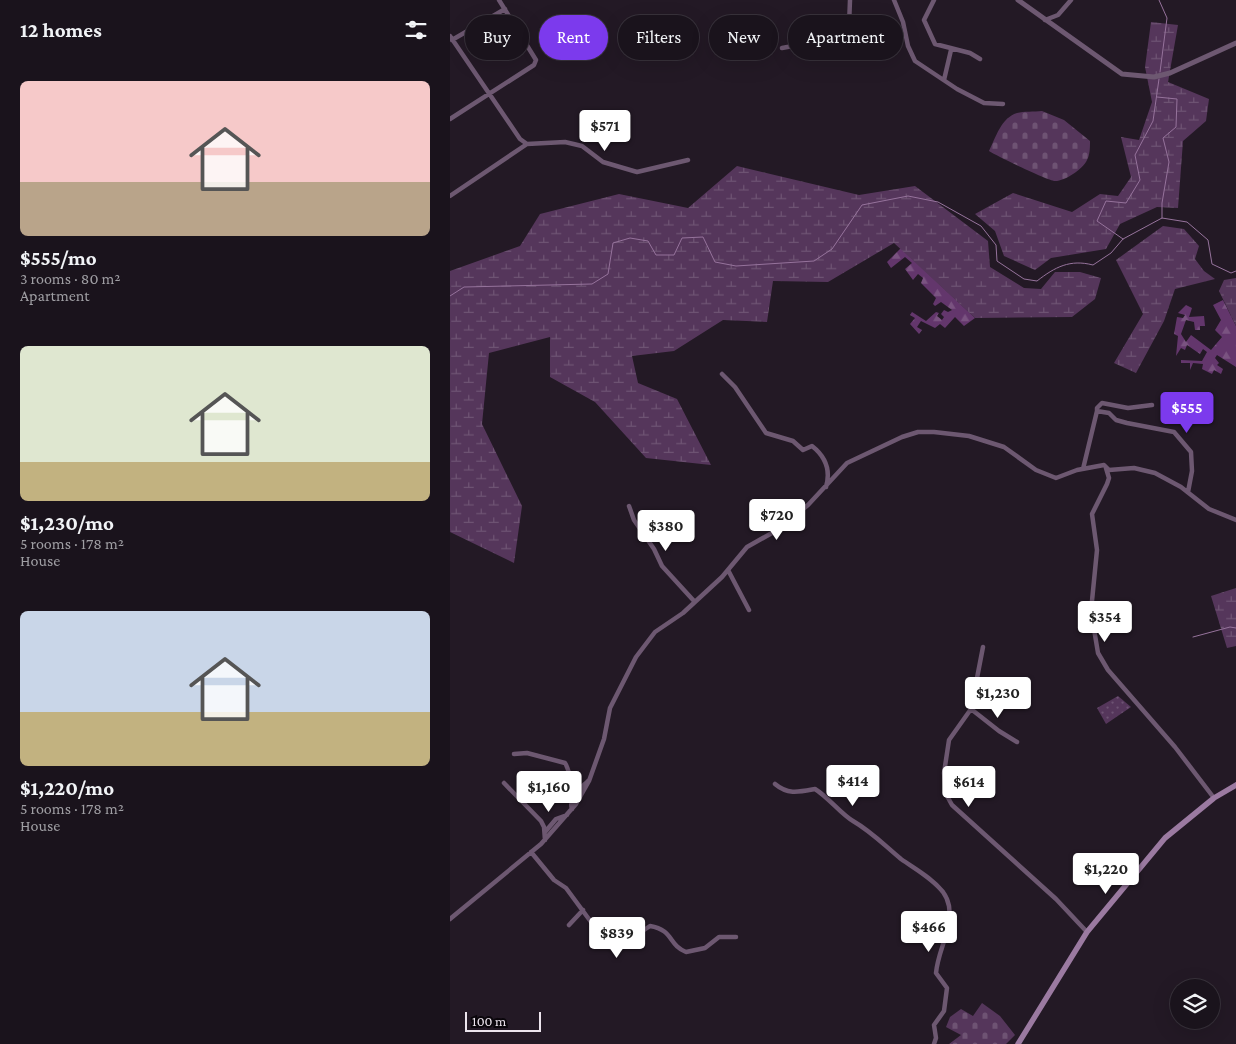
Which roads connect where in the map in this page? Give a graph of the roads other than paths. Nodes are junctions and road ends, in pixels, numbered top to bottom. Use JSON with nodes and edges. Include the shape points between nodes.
{"nodes":[{"id":1,"x":499,"y":0,"type":"edge"},
{"id":2,"x":850,"y":0,"type":"edge"},
{"id":3,"x":894,"y":0,"type":"edge"},
{"id":4,"x":934,"y":0,"type":"edge"},
{"id":5,"x":1018,"y":0,"type":"edge"},
{"id":6,"x":1071,"y":0,"type":"edge"},
{"id":7,"x":505,"y":10,"type":"junction"},
{"id":8,"x":1045,"y":20,"type":"junction"},
{"id":9,"x":451,"y":39,"type":"edge"},
{"id":10,"x":1236,"y":44,"type":"edge"},
{"id":11,"x":782,"y":48,"type":"dead end"},
{"id":12,"x":951,"y":50,"type":"junction"},
{"id":13,"x":980,"y":59,"type":"dead end"},
{"id":14,"x":944,"y":80,"type":"junction"},
{"id":15,"x":489,"y":92,"type":"junction"},
{"id":16,"x":1003,"y":104,"type":"dead end"},
{"id":17,"x":450,"y":119,"type":"edge"},
{"id":18,"x":527,"y":144,"type":"junction"},
{"id":19,"x":688,"y":160,"type":"dead end"},
{"id":20,"x":450,"y":196,"type":"edge"},
{"id":21,"x":722,"y":374,"type":"dead end"},
{"id":22,"x":1152,"y":405,"type":"dead end"},
{"id":23,"x":1097,"y":411,"type":"junction"},
{"id":24,"x":1104,"y":465,"type":"junction"},
{"id":25,"x":1083,"y":469,"type":"junction"},
{"id":26,"x":826,"y":488,"type":"junction"},
{"id":27,"x":1188,"y":492,"type":"junction"},
{"id":28,"x":629,"y":506,"type":"dead end"},
{"id":29,"x":1236,"y":520,"type":"edge"},
{"id":30,"x":728,"y":570,"type":"junction"},
{"id":31,"x":694,"y":601,"type":"junction"},
{"id":32,"x":749,"y":610,"type":"dead end"},
{"id":33,"x":983,"y":647,"type":"dead end"},
{"id":34,"x":971,"y":709,"type":"junction"},
{"id":35,"x":1017,"y":742,"type":"dead end"},
{"id":36,"x":514,"y":754,"type":"dead end"},
{"id":37,"x":590,"y":780,"type":"junction"},
{"id":38,"x":504,"y":783,"type":"dead end"},
{"id":39,"x":775,"y":784,"type":"dead end"},
{"id":40,"x":1236,"y":785,"type":"edge"},
{"id":41,"x":574,"y":794,"type":"junction"},
{"id":42,"x":1214,"y":798,"type":"junction"},
{"id":43,"x":572,"y":809,"type":"junction"},
{"id":44,"x":567,"y":815,"type":"junction"},
{"id":45,"x":545,"y":832,"type":"junction"},
{"id":46,"x":545,"y":840,"type":"junction"},
{"id":47,"x":531,"y":852,"type":"junction"},
{"id":48,"x":583,"y":910,"type":"junction"},
{"id":49,"x":450,"y":919,"type":"edge"},
{"id":50,"x":569,"y":925,"type":"dead end"},
{"id":51,"x":1087,"y":932,"type":"junction"},
{"id":52,"x":736,"y":938,"type":"dead end"},
{"id":53,"x":934,"y":1044,"type":"edge"},
{"id":54,"x":1018,"y":1044,"type":"edge"}],
"edges":[{"from":1,"to":7,"type":"street"},
{"from":2,"to":11,"type":"street","via":[[849,26],[840,37]]},
{"from":3,"to":14,"type":"street","via":[[904,22],[913,57],[922,67]]},
{"from":4,"to":12,"type":"street","via":[[924,20],[935,44]]},
{"from":5,"to":8,"type":"street"},
{"from":6,"to":8,"type":"street","via":[[1058,15]]},
{"from":7,"to":9,"type":"street"},
{"from":7,"to":15,"type":"street","via":[[536,60],[534,65]]},
{"from":8,"to":10,"type":"street","via":[[1122,74],[1154,77],[1170,73]]},
{"from":9,"to":15,"type":"street"},
{"from":12,"to":13,"type":"street","via":[[970,53]]},
{"from":12,"to":14,"type":"street"},
{"from":14,"to":16,"type":"street","via":[[984,103]]},
{"from":15,"to":17,"type":"street"},
{"from":15,"to":18,"type":"street","via":[[520,139]]},
{"from":18,"to":19,"type":"street","via":[[565,142],[582,146],[603,162],[637,172]]},
{"from":18,"to":20,"type":"street"},
{"from":21,"to":26,"type":"street","via":[[735,387],[766,433],[793,441],[803,450],[812,446],[818,451],[828,469]]},
{"from":22,"to":23,"type":"street","via":[[1128,408],[1102,402]]},
{"from":23,"to":25,"type":"street"},
{"from":23,"to":27,"type":"street","via":[[1109,413],[1116,420],[1127,423],[1174,432],[1192,452]]},
{"from":24,"to":25,"type":"street"},
{"from":24,"to":27,"type":"street","via":[[1109,470],[1148,470]]},
{"from":24,"to":42,"type":"street","via":[[1108,478],[1092,514],[1097,556],[1091,611],[1098,652],[1108,670]]},
{"from":25,"to":26,"type":"street","via":[[1060,478],[1050,477],[1004,446],[968,436],[925,432],[894,440],[851,461]]},
{"from":26,"to":30,"type":"street","via":[[784,526],[747,547]]},
{"from":27,"to":29,"type":"street","via":[[1209,509]]},
{"from":28,"to":31,"type":"street","via":[[662,566]]},
{"from":30,"to":31,"type":"street"},
{"from":30,"to":32,"type":"street"},
{"from":31,"to":37,"type":"street","via":[[683,613],[655,632],[636,657],[610,708],[604,739]]},
{"from":33,"to":34,"type":"street"},
{"from":34,"to":35,"type":"street"},
{"from":34,"to":51,"type":"street","via":[[949,740],[944,773],[946,794],[952,805]]},
{"from":36,"to":41,"type":"street","via":[[526,753],[565,764],[569,768]]},
{"from":37,"to":41,"type":"street"},
{"from":37,"to":43,"type":"street"},
{"from":38,"to":45,"type":"street","via":[[541,821]]},
{"from":39,"to":53,"type":"street","via":[[791,793],[815,789],[853,821],[861,823],[946,897],[949,915],[947,937],[936,973],[947,988],[944,1011],[934,1024]]},
{"from":40,"to":42,"type":"main road"},
{"from":41,"to":43,"type":"street","via":[[570,804]]},
{"from":42,"to":51,"type":"main road","via":[[1165,838]]},
{"from":43,"to":44,"type":"street"},
{"from":44,"to":45,"type":"street","via":[[556,819]]},
{"from":44,"to":46,"type":"street"},
{"from":45,"to":46,"type":"street"},
{"from":46,"to":47,"type":"street"},
{"from":47,"to":48,"type":"street"},
{"from":47,"to":49,"type":"street"},
{"from":48,"to":50,"type":"street"},
{"from":48,"to":52,"type":"street","via":[[614,950],[650,926],[665,930],[686,952],[705,948],[718,937]]},
{"from":51,"to":54,"type":"main road"}]}
